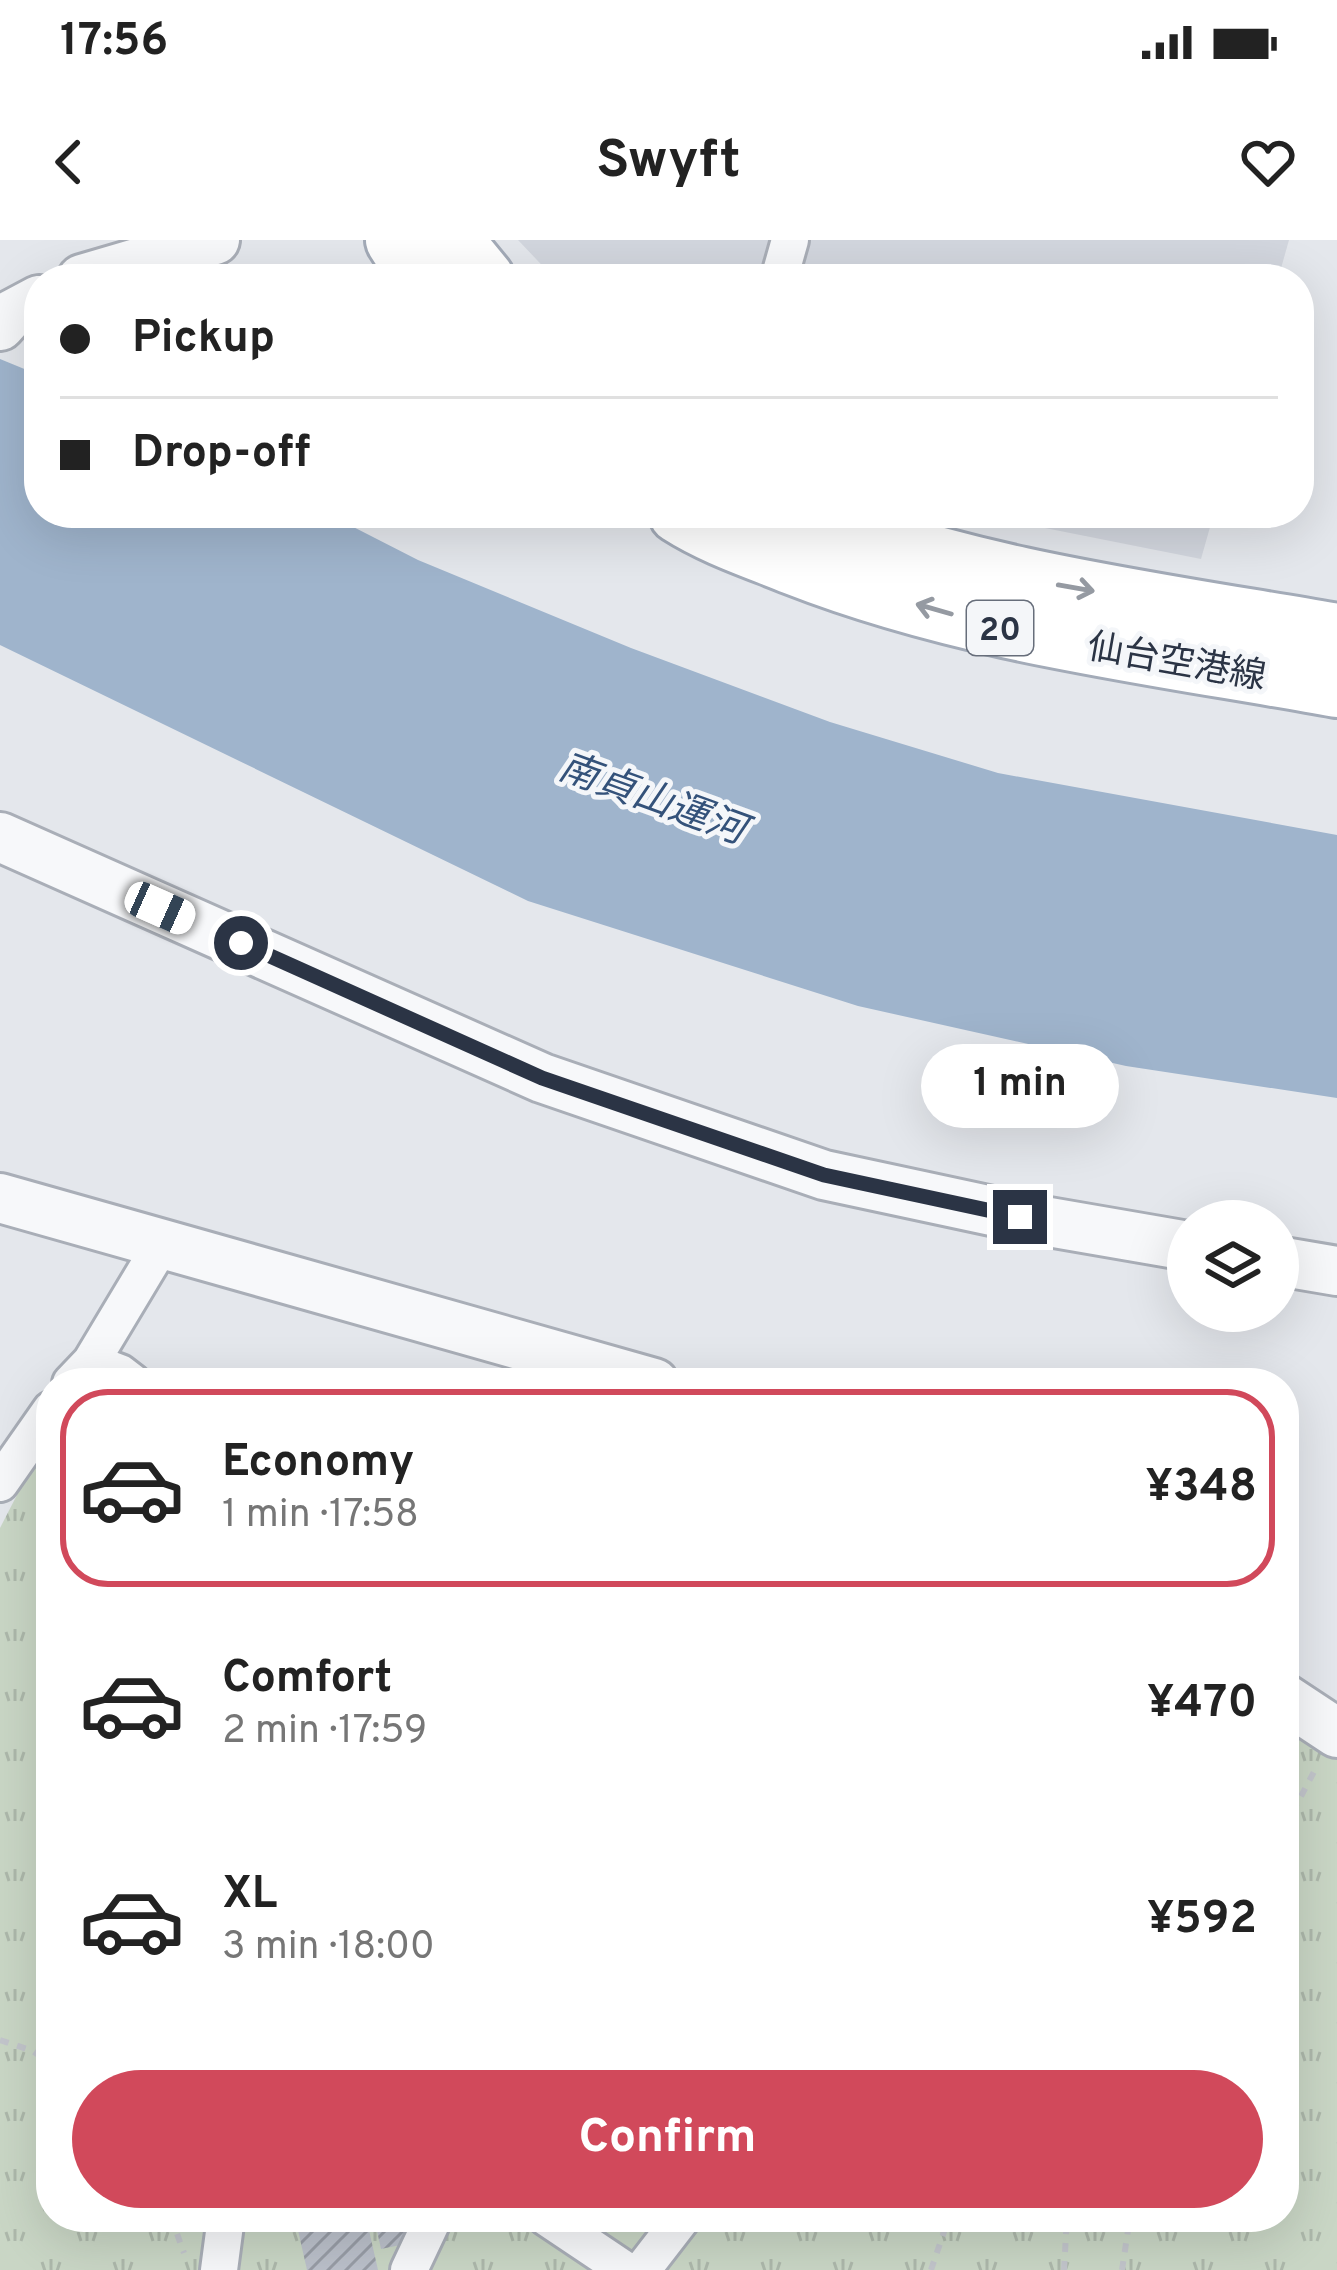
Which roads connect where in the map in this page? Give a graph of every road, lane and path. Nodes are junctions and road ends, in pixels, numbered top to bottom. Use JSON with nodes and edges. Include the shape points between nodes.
{"nodes":[{"id":1,"x":215,"y":240,"type":"edge"},
{"id":2,"x":452,"y":240,"type":"edge"},
{"id":3,"x":133,"y":264,"type":"edge"},
{"id":4,"x":472,"y":264,"type":"edge"},
{"id":5,"x":720,"y":528,"type":"edge"},
{"id":6,"x":840,"y":528,"type":"edge"},
{"id":7,"x":1337,"y":634,"type":"edge"},
{"id":8,"x":1337,"y":687,"type":"edge"},
{"id":9,"x":0,"y":837,"type":"edge"},
{"id":10,"x":0,"y":1198,"type":"edge"},
{"id":11,"x":163,"y":1242,"type":"junction"},
{"id":12,"x":1167,"y":1242,"type":"edge"},
{"id":13,"x":1299,"y":1265,"type":"edge"},
{"id":14,"x":1337,"y":1271,"type":"edge"},
{"id":15,"x":84,"y":1368,"type":"edge"},
{"id":16,"x":599,"y":1368,"type":"edge"},
{"id":17,"x":36,"y":1431,"type":"edge"},
{"id":18,"x":0,"y":1483,"type":"edge"},
{"id":19,"x":1299,"y":1708,"type":"edge"},
{"id":20,"x":1336,"y":1732,"type":"edge"},
{"id":21,"x":1299,"y":1800,"type":"edge"},
{"id":22,"x":0,"y":2040,"type":"edge"},
{"id":23,"x":36,"y":2053,"type":"edge"},
{"id":24,"x":176,"y":2232,"type":"edge"},
{"id":25,"x":224,"y":2232,"type":"edge"},
{"id":26,"x":427,"y":2232,"type":"edge"},
{"id":27,"x":569,"y":2232,"type":"edge"},
{"id":28,"x":671,"y":2232,"type":"edge"},
{"id":29,"x":945,"y":2232,"type":"edge"},
{"id":30,"x":1066,"y":2232,"type":"edge"},
{"id":31,"x":1128,"y":2232,"type":"edge"},
{"id":32,"x":190,"y":2270,"type":"edge"},
{"id":33,"x":219,"y":2270,"type":"edge"},
{"id":34,"x":409,"y":2270,"type":"edge"},
{"id":35,"x":626,"y":2270,"type":"edge"},
{"id":36,"x":642,"y":2270,"type":"edge"},
{"id":37,"x":931,"y":2270,"type":"edge"},
{"id":38,"x":1064,"y":2270,"type":"edge"},
{"id":39,"x":1122,"y":2270,"type":"edge"}],
"edges":[{"from":1,"to":3,"type":"street"},
{"from":2,"to":4,"type":"main road"},
{"from":8,"to":5,"type":"main road","name":"仙台空港線","number":"20","one_way":true,"via":[[1002,628],[832,579]]},
{"from":6,"to":7,"type":"main road","name":"仙台空港線","number":"20","one_way":true,"via":[[1043,583]]},
{"from":9,"to":12,"type":"street","via":[[542,1078],[824,1175]]},
{"from":10,"to":11,"type":"street"},
{"from":11,"to":15,"type":"street"},
{"from":11,"to":16,"type":"street"},
{"from":13,"to":14,"type":"street"},
{"from":17,"to":18,"type":"street"},
{"from":19,"to":20,"type":"street"},
{"from":20,"to":21,"type":"path"},
{"from":22,"to":23,"type":"path"},
{"from":24,"to":32,"type":"path"},
{"from":25,"to":33,"type":"street"},
{"from":26,"to":34,"type":"street"},
{"from":27,"to":35,"type":"street"},
{"from":28,"to":36,"type":"street"},
{"from":29,"to":37,"type":"path"},
{"from":30,"to":38,"type":"path"},
{"from":31,"to":39,"type":"path"}]}
